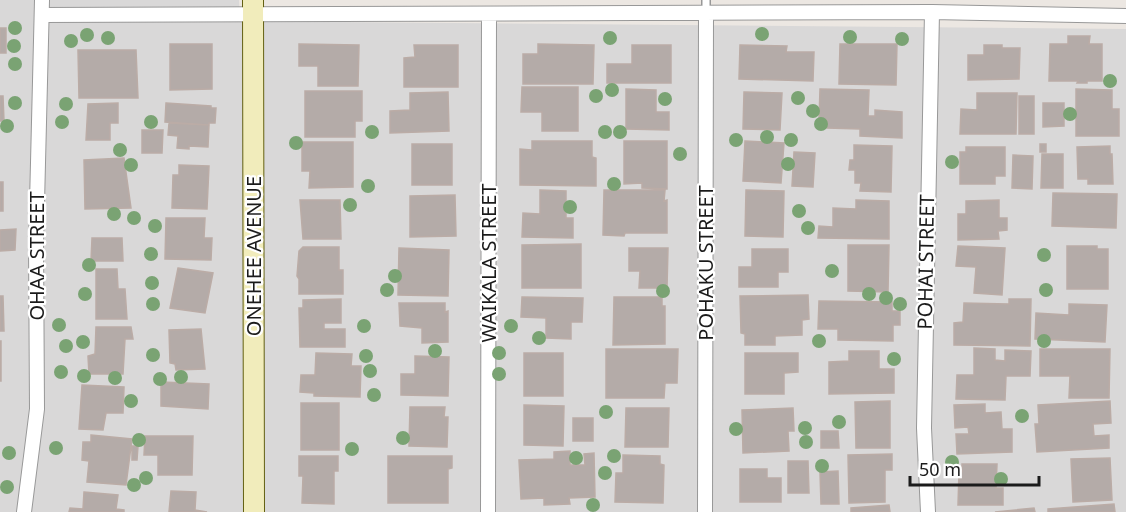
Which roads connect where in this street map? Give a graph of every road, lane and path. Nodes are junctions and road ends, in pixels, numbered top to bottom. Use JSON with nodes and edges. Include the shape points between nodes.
{"nodes":[{"id":1,"x":42,"y":0,"type":"edge"},
{"id":2,"x":932,"y":6,"type":"edge"},
{"id":3,"x":253,"y":7,"type":"edge"},
{"id":4,"x":706,"y":7,"type":"edge"},
{"id":5,"x":489,"y":14,"type":"junction"},
{"id":6,"x":42,"y":15,"type":"junction"},
{"id":7,"x":1120,"y":16,"type":"edge"},
{"id":8,"x":24,"y":512,"type":"edge"},
{"id":9,"x":254,"y":512,"type":"edge"},
{"id":10,"x":488,"y":512,"type":"edge"},
{"id":11,"x":705,"y":512,"type":"edge"},
{"id":12,"x":928,"y":512,"type":"edge"}],
"edges":[{"from":1,"to":6,"type":"street","name":"OHAA STREET"},
{"from":2,"to":4,"type":"street"},
{"from":2,"to":7,"type":"street"},
{"from":2,"to":12,"type":"street","name":"POHAI STREET","via":[[924,428]]},
{"from":3,"to":5,"type":"street"},
{"from":3,"to":6,"type":"street"},
{"from":3,"to":9,"type":"street","name":"ONEHEE AVENUE"},
{"from":4,"to":5,"type":"street"},
{"from":4,"to":11,"type":"street","name":"POHAKU STREET"},
{"from":5,"to":10,"type":"street","name":"WAIKALA STREET"},
{"from":6,"to":8,"type":"street","name":"OHAA STREET","via":[[36,244],[37,409]]}]}
